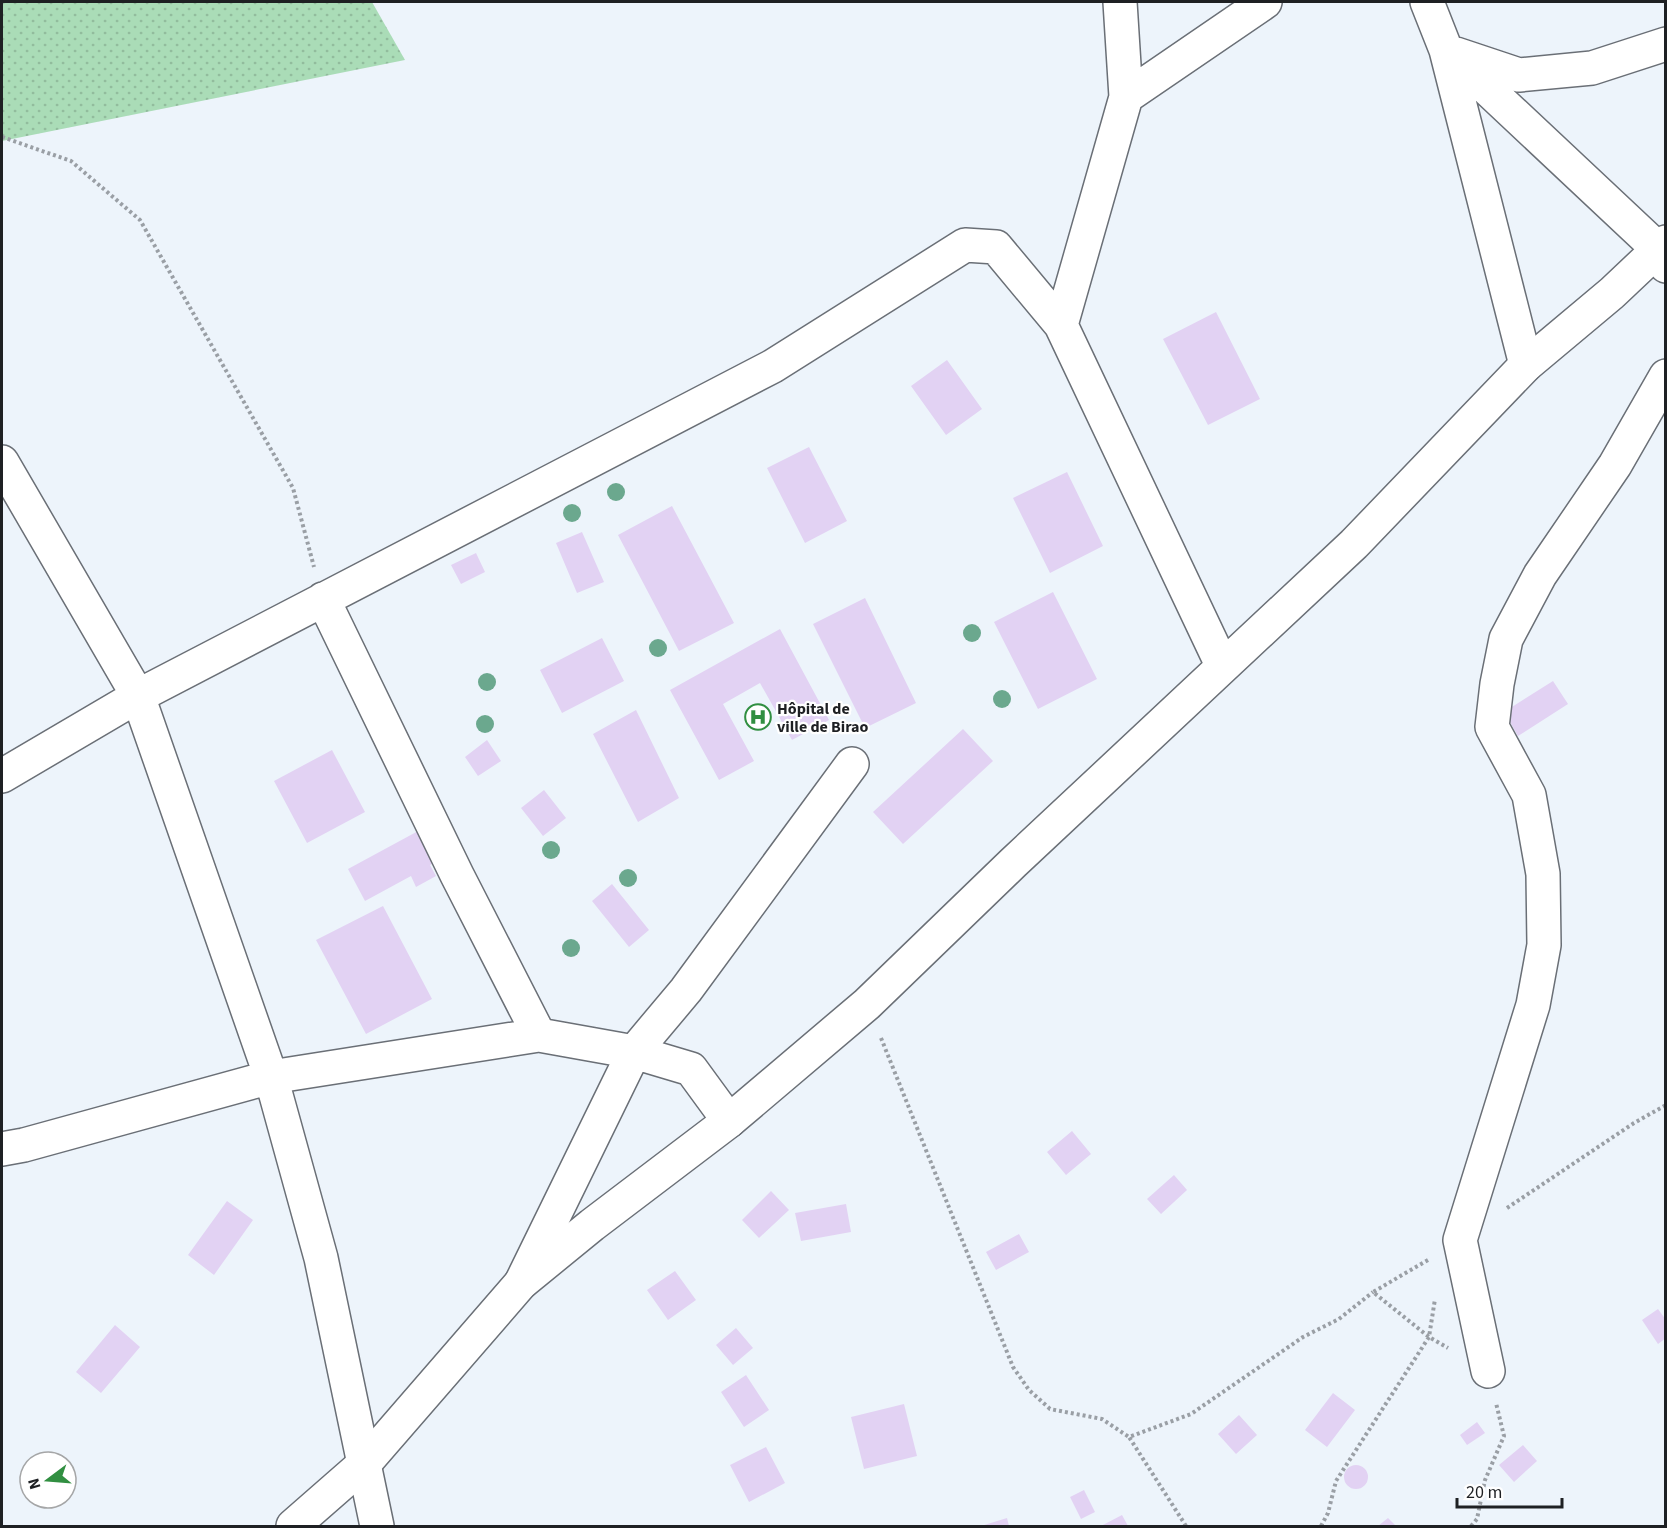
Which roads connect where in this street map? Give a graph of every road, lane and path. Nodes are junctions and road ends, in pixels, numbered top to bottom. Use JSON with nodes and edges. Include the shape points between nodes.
{"nodes":[{"id":1,"x":1120,"y":2,"type":"edge"},
{"id":2,"x":1265,"y":2,"type":"edge"},
{"id":3,"x":1427,"y":2,"type":"edge"},
{"id":4,"x":1665,"y":44,"type":"edge"},
{"id":5,"x":1446,"y":50,"type":"junction"},
{"id":6,"x":1126,"y":97,"type":"junction"},
{"id":7,"x":2,"y":136,"type":"edge"},
{"id":8,"x":1663,"y":252,"type":"edge"},
{"id":9,"x":1061,"y":325,"type":"junction"},
{"id":10,"x":1526,"y":365,"type":"junction"},
{"id":11,"x":1665,"y":376,"type":"edge"},
{"id":12,"x":2,"y":462,"type":"edge"},
{"id":13,"x":323,"y":599,"type":"junction"},
{"id":14,"x":1222,"y":665,"type":"junction"},
{"id":15,"x":138,"y":696,"type":"junction"},
{"id":16,"x":852,"y":764,"type":"dead end"},
{"id":17,"x":2,"y":776,"type":"edge"},
{"id":18,"x":867,"y":1004,"type":"junction"},
{"id":19,"x":539,"y":1035,"type":"junction"},
{"id":20,"x":634,"y":1052,"type":"junction"},
{"id":21,"x":271,"y":1077,"type":"junction"},
{"id":22,"x":1665,"y":1105,"type":"edge"},
{"id":23,"x":729,"y":1121,"type":"junction"},
{"id":24,"x":2,"y":1149,"type":"edge"},
{"id":25,"x":1502,"y":1211,"type":"dead end"},
{"id":26,"x":521,"y":1284,"type":"junction"},
{"id":27,"x":1373,"y":1292,"type":"dead end"},
{"id":28,"x":1436,"y":1294,"type":"dead end"},
{"id":29,"x":1488,"y":1371,"type":"dead end"},
{"id":30,"x":1129,"y":1437,"type":"junction"},
{"id":31,"x":365,"y":1463,"type":"junction"},
{"id":32,"x":293,"y":1527,"type":"edge"},
{"id":33,"x":377,"y":1527,"type":"edge"},
{"id":34,"x":1186,"y":1527,"type":"edge"},
{"id":35,"x":1321,"y":1527,"type":"edge"}],
"edges":[{"from":1,"to":6,"type":"street"},
{"from":2,"to":6,"type":"street"},
{"from":3,"to":5,"type":"street"},
{"from":4,"to":5,"type":"street","via":[[1592,68],[1519,75]]},
{"from":5,"to":8,"type":"street"},
{"from":5,"to":10,"type":"street"},
{"from":6,"to":9,"type":"street"},
{"from":7,"to":13,"type":"path","via":[[70,161],[140,220],[293,488]]},
{"from":8,"to":10,"type":"street"},
{"from":9,"to":13,"type":"street","via":[[996,247],[965,245],[773,366]]},
{"from":9,"to":14,"type":"street"},
{"from":10,"to":14,"type":"street","via":[[1354,544]]},
{"from":11,"to":29,"type":"street","via":[[1614,465],[1540,574],[1506,639],[1497,684],[1492,727],[1529,795],[1543,874],[1544,945],[1533,1005],[1460,1240]]},
{"from":12,"to":15,"type":"street"},
{"from":13,"to":15,"type":"street"},
{"from":13,"to":19,"type":"street"},
{"from":14,"to":18,"type":"street"},
{"from":15,"to":17,"type":"street"},
{"from":15,"to":21,"type":"street"},
{"from":16,"to":20,"type":"street","via":[[686,990]]},
{"from":18,"to":23,"type":"street"},
{"from":18,"to":30,"type":"path","via":[[1013,1367],[1029,1390],[1050,1409],[1102,1419]]},
{"from":19,"to":20,"type":"street"},
{"from":19,"to":21,"type":"street"},
{"from":20,"to":23,"type":"street","via":[[691,1069]]},
{"from":20,"to":26,"type":"street"},
{"from":21,"to":24,"type":"street"},
{"from":21,"to":31,"type":"street","via":[[321,1258]]},
{"from":22,"to":25,"type":"path"},
{"from":23,"to":26,"type":"street"},
{"from":26,"to":31,"type":"street"},
{"from":27,"to":30,"type":"path","via":[[1340,1319],[1303,1337],[1191,1414]]},
{"from":28,"to":35,"type":"path","via":[[1428,1337],[1336,1481]]},
{"from":30,"to":34,"type":"path"},
{"from":31,"to":32,"type":"street"},
{"from":31,"to":33,"type":"street"}]}
